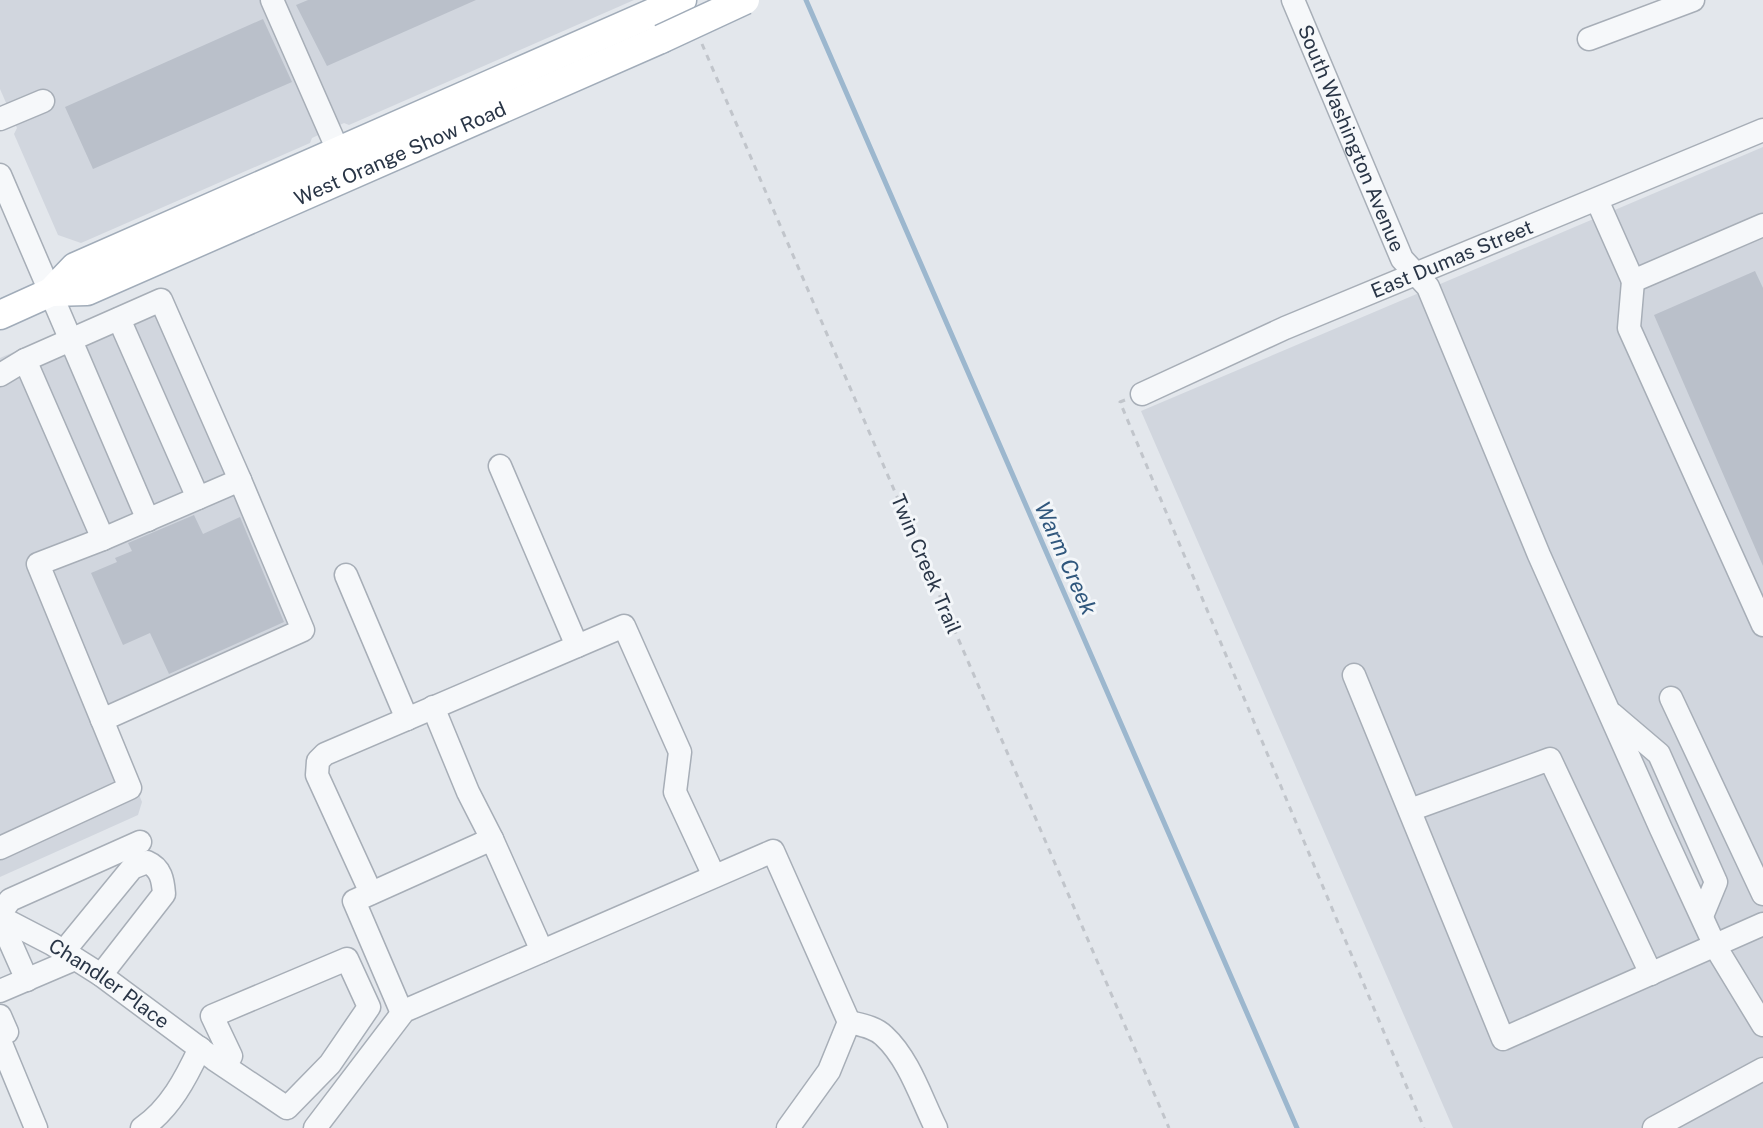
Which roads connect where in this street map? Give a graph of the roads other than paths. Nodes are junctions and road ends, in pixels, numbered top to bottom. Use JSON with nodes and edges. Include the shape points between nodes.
{"nodes":[{"id":1,"x":272,"y":0,"type":"edge"},
{"id":2,"x":682,"y":0,"type":"edge"},
{"id":3,"x":745,"y":0,"type":"edge"},
{"id":4,"x":1293,"y":0,"type":"edge"},
{"id":5,"x":1693,"y":0,"type":"edge"},
{"id":6,"x":649,"y":17,"type":"edge"},
{"id":7,"x":1589,"y":39,"type":"dead end"},
{"id":8,"x":43,"y":101,"type":"dead end"},
{"id":9,"x":0,"y":119,"type":"edge"},
{"id":10,"x":1763,"y":130,"type":"edge"},
{"id":11,"x":344,"y":164,"type":"junction"},
{"id":12,"x":0,"y":175,"type":"edge"},
{"id":13,"x":1597,"y":200,"type":"junction"},
{"id":14,"x":1763,"y":225,"type":"edge"},
{"id":15,"x":1414,"y":274,"type":"junction"},
{"id":16,"x":1633,"y":281,"type":"junction"},
{"id":17,"x":51,"y":292,"type":"junction"},
{"id":18,"x":0,"y":315,"type":"edge"},
{"id":19,"x":119,"y":319,"type":"junction"},
{"id":20,"x":71,"y":339,"type":"junction"},
{"id":21,"x":25,"y":360,"type":"junction"},
{"id":22,"x":0,"y":375,"type":"edge"},
{"id":23,"x":1142,"y":394,"type":"road end"},
{"id":24,"x":500,"y":466,"type":"dead end"},
{"id":25,"x":240,"y":480,"type":"junction"},
{"id":26,"x":198,"y":498,"type":"junction"},
{"id":27,"x":148,"y":520,"type":"junction"},
{"id":28,"x":103,"y":539,"type":"junction"},
{"id":29,"x":346,"y":575,"type":"dead end"},
{"id":30,"x":1763,"y":625,"type":"edge"},
{"id":31,"x":577,"y":646,"type":"junction"},
{"id":32,"x":1354,"y":675,"type":"dead end"},
{"id":33,"x":1671,"y":698,"type":"dead end"},
{"id":34,"x":433,"y":707,"type":"junction"},
{"id":35,"x":407,"y":719,"type":"junction"},
{"id":36,"x":102,"y":720,"type":"junction"},
{"id":37,"x":1410,"y":810,"type":"junction"},
{"id":38,"x":492,"y":839,"type":"junction"},
{"id":39,"x":140,"y":842,"type":"dead end"},
{"id":40,"x":0,"y":848,"type":"edge"},
{"id":41,"x":714,"y":876,"type":"junction"},
{"id":42,"x":371,"y":893,"type":"junction"},
{"id":43,"x":1763,"y":894,"type":"edge"},
{"id":44,"x":0,"y":917,"type":"edge"},
{"id":45,"x":1763,"y":924,"type":"edge"},
{"id":46,"x":1715,"y":946,"type":"junction"},
{"id":47,"x":542,"y":951,"type":"junction"},
{"id":48,"x":69,"y":955,"type":"junction"},
{"id":49,"x":1651,"y":974,"type":"junction"},
{"id":50,"x":101,"y":975,"type":"junction"},
{"id":51,"x":27,"y":980,"type":"junction"},
{"id":52,"x":0,"y":991,"type":"edge"},
{"id":53,"x":402,"y":1013,"type":"junction"},
{"id":54,"x":0,"y":1016,"type":"edge"},
{"id":55,"x":849,"y":1022,"type":"junction"},
{"id":56,"x":1763,"y":1025,"type":"edge"},
{"id":57,"x":0,"y":1035,"type":"edge"},
{"id":58,"x":0,"y":1041,"type":"edge"},
{"id":59,"x":213,"y":1058,"type":"junction"},
{"id":60,"x":1763,"y":1069,"type":"edge"},
{"id":61,"x":287,"y":1108,"type":"junction"},
{"id":62,"x":36,"y":1128,"type":"edge"},
{"id":63,"x":142,"y":1128,"type":"edge"},
{"id":64,"x":309,"y":1128,"type":"edge"},
{"id":65,"x":315,"y":1128,"type":"edge"},
{"id":66,"x":788,"y":1128,"type":"edge"},
{"id":67,"x":936,"y":1128,"type":"edge"},
{"id":68,"x":1654,"y":1128,"type":"edge"}],
"edges":[{"from":1,"to":11,"type":"street"},
{"from":2,"to":6,"type":"main road","name":"West Orange Show Road"},
{"from":3,"to":6,"type":"main road","name":"West Orange Show Road","bridge":true},
{"from":4,"to":15,"type":"street","name":"South Washington Avenue","via":[[1402,259]]},
{"from":5,"to":7,"type":"street"},
{"from":6,"to":11,"type":"main road","name":"West Orange Show Road"},
{"from":8,"to":9,"type":"street"},
{"from":10,"to":13,"type":"street","name":"East Dumas Street"},
{"from":11,"to":17,"type":"main road","name":"West Orange Show Road","via":[[75,267]]},
{"from":12,"to":17,"type":"street"},
{"from":13,"to":15,"type":"street","name":"East Dumas Street"},
{"from":13,"to":16,"type":"street"},
{"from":14,"to":16,"type":"street"},
{"from":15,"to":23,"type":"street","name":"East Dumas Street"},
{"from":15,"to":46,"type":"street","name":"South Washington Avenue","via":[[1428,287],[1539,555]]},
{"from":16,"to":30,"type":"street","via":[[1629,328]]},
{"from":17,"to":18,"type":"main road","name":"West Orange Show Road"},
{"from":17,"to":20,"type":"street"},
{"from":19,"to":20,"type":"street"},
{"from":19,"to":25,"type":"street","via":[[161,300]]},
{"from":19,"to":26,"type":"street"},
{"from":20,"to":21,"type":"street"},
{"from":20,"to":27,"type":"street"},
{"from":21,"to":22,"type":"street"},
{"from":21,"to":28,"type":"street"},
{"from":24,"to":31,"type":"street"},
{"from":25,"to":26,"type":"street"},
{"from":25,"to":36,"type":"street","via":[[303,630]]},
{"from":26,"to":27,"type":"street"},
{"from":27,"to":28,"type":"street"},
{"from":28,"to":36,"type":"street","via":[[38,564]]},
{"from":29,"to":35,"type":"street"},
{"from":31,"to":34,"type":"street"},
{"from":31,"to":41,"type":"street","via":[[624,626],[680,752],[675,792]]},
{"from":32,"to":37,"type":"street"},
{"from":33,"to":43,"type":"street"},
{"from":34,"to":35,"type":"street"},
{"from":34,"to":38,"type":"street"},
{"from":35,"to":42,"type":"street","via":[[318,761],[317,775]]},
{"from":36,"to":40,"type":"street","via":[[130,788]]},
{"from":37,"to":49,"type":"street","via":[[1550,759]]},
{"from":37,"to":49,"type":"street","via":[[1503,1039]]},
{"from":38,"to":42,"type":"street"},
{"from":38,"to":47,"type":"street"},
{"from":39,"to":44,"type":"street","via":[[10,900]]},
{"from":41,"to":47,"type":"street"},
{"from":41,"to":55,"type":"street","via":[[773,851]]},
{"from":42,"to":53,"type":"street","via":[[354,901]]},
{"from":44,"to":48,"type":"street","name":"Chandler Place"},
{"from":44,"to":51,"type":"street"},
{"from":45,"to":46,"type":"street"},
{"from":46,"to":49,"type":"street"},
{"from":46,"to":56,"type":"street","name":"South Washington Avenue"},
{"from":47,"to":53,"type":"street"},
{"from":48,"to":50,"type":"street","name":"Chandler Place"},
{"from":48,"to":50,"type":"street","via":[[132,868],[153,864],[164,894]]},
{"from":48,"to":51,"type":"street"},
{"from":50,"to":59,"type":"street","name":"Chandler Place"},
{"from":51,"to":52,"type":"street"},
{"from":53,"to":65,"type":"street"},
{"from":54,"to":57,"type":"street","via":[[7,1032]]},
{"from":55,"to":66,"type":"street","via":[[829,1071]]},
{"from":55,"to":67,"type":"street","via":[[882,1034],[903,1061]]},
{"from":58,"to":62,"type":"street"},
{"from":59,"to":61,"type":"street","name":"Chandler Place"},
{"from":59,"to":61,"type":"street","via":[[231,1056],[212,1016],[347,959],[369,1007],[330,1064]]},
{"from":59,"to":63,"type":"street"},
{"from":60,"to":68,"type":"street"},
{"from":61,"to":64,"type":"street","name":"Chandler Place"}]}
